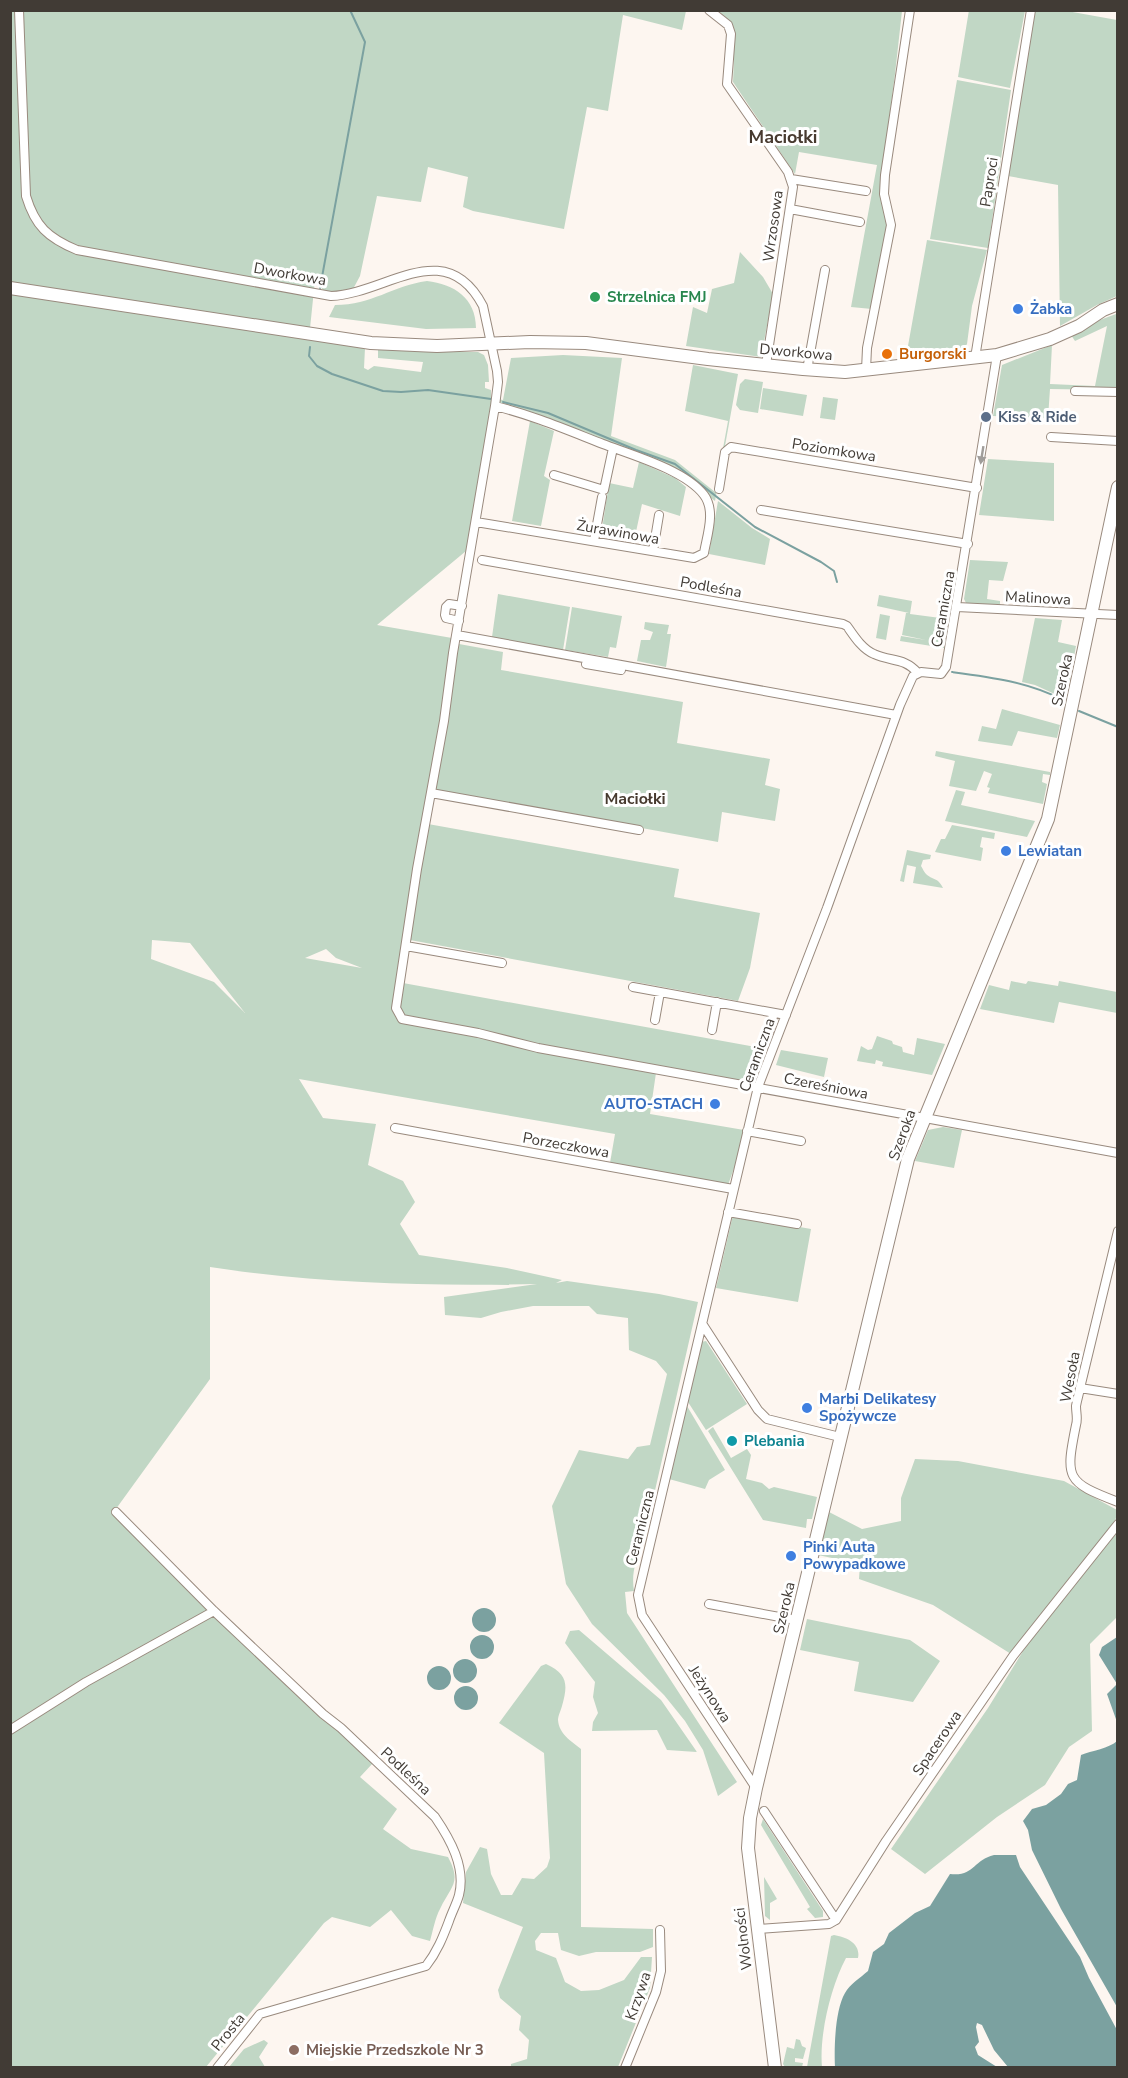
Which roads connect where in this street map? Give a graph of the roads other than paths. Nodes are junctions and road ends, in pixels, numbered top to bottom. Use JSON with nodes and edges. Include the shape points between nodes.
{"nodes":[{"id":1,"x":19,"y":10,"type":"edge"},
{"id":2,"x":709,"y":10,"type":"edge"},
{"id":3,"x":910,"y":10,"type":"edge"},
{"id":4,"x":1031,"y":10,"type":"edge"},
{"id":5,"x":791,"y":179,"type":"junction"},
{"id":6,"x":866,"y":191,"type":"dead end"},
{"id":7,"x":790,"y":209,"type":"junction"},
{"id":8,"x":860,"y":222,"type":"dead end"},
{"id":9,"x":825,"y":270,"type":"dead end"},
{"id":10,"x":17,"y":289,"type":"edge"},
{"id":11,"x":1118,"y":303,"type":"edge"},
{"id":12,"x":1118,"y":311,"type":"edge"},
{"id":13,"x":1090,"y":319,"type":"junction"},
{"id":14,"x":492,"y":344,"type":"junction"},
{"id":15,"x":997,"y":356,"type":"junction"},
{"id":16,"x":975,"y":358,"type":"junction"},
{"id":17,"x":766,"y":365,"type":"junction"},
{"id":18,"x":807,"y":370,"type":"junction"},
{"id":19,"x":866,"y":370,"type":"junction"},
{"id":20,"x":1075,"y":391,"type":"dead end"},
{"id":21,"x":1118,"y":392,"type":"edge"},
{"id":22,"x":495,"y":406,"type":"junction"},
{"id":23,"x":1051,"y":437,"type":"dead end"},
{"id":24,"x":1118,"y":441,"type":"edge"},
{"id":25,"x":613,"y":448,"type":"junction"},
{"id":26,"x":554,"y":475,"type":"dead end"},
{"id":27,"x":1118,"y":487,"type":"edge"},
{"id":28,"x":977,"y":488,"type":"junction"},
{"id":29,"x":719,"y":489,"type":"dead end"},
{"id":30,"x":602,"y":497,"type":"dead end"},
{"id":31,"x":761,"y":510,"type":"dead end"},
{"id":32,"x":659,"y":515,"type":"dead end"},
{"id":33,"x":476,"y":522,"type":"junction"},
{"id":34,"x":594,"y":541,"type":"junction"},
{"id":35,"x":968,"y":544,"type":"junction"},
{"id":36,"x":653,"y":551,"type":"junction"},
{"id":37,"x":482,"y":560,"type":"dead end"},
{"id":38,"x":462,"y":606,"type":"junction"},
{"id":39,"x":957,"y":607,"type":"junction"},
{"id":40,"x":1091,"y":614,"type":"junction"},
{"id":41,"x":1118,"y":615,"type":"edge"},
{"id":42,"x":459,"y":621,"type":"junction"},
{"id":43,"x":456,"y":638,"type":"junction"},
{"id":44,"x":918,"y":673,"type":"junction"},
{"id":45,"x":777,"y":698,"type":"dead end"},
{"id":46,"x":896,"y":715,"type":"junction"},
{"id":47,"x":431,"y":793,"type":"junction"},
{"id":48,"x":639,"y":830,"type":"dead end"},
{"id":49,"x":406,"y":946,"type":"junction"},
{"id":50,"x":502,"y":963,"type":"dead end"},
{"id":51,"x":633,"y":987,"type":"dead end"},
{"id":52,"x":660,"y":992,"type":"junction"},
{"id":53,"x":717,"y":1002,"type":"junction"},
{"id":54,"x":774,"y":1013,"type":"junction"},
{"id":55,"x":786,"y":1015,"type":"junction"},
{"id":56,"x":655,"y":1020,"type":"dead end"},
{"id":57,"x":712,"y":1030,"type":"dead end"},
{"id":58,"x":766,"y":1040,"type":"dead end"},
{"id":59,"x":758,"y":1087,"type":"junction"},
{"id":60,"x":923,"y":1119,"type":"junction"},
{"id":61,"x":395,"y":1128,"type":"dead end"},
{"id":62,"x":747,"y":1131,"type":"junction"},
{"id":63,"x":801,"y":1141,"type":"dead end"},
{"id":64,"x":1118,"y":1153,"type":"edge"},
{"id":65,"x":733,"y":1189,"type":"junction"},
{"id":66,"x":728,"y":1212,"type":"junction"},
{"id":67,"x":797,"y":1224,"type":"dead end"},
{"id":68,"x":1118,"y":1231,"type":"edge"},
{"id":69,"x":703,"y":1325,"type":"junction"},
{"id":70,"x":1080,"y":1388,"type":"junction"},
{"id":71,"x":1118,"y":1394,"type":"edge"},
{"id":72,"x":840,"y":1437,"type":"junction"},
{"id":73,"x":1118,"y":1502,"type":"edge"},
{"id":74,"x":116,"y":1512,"type":"dead end"},
{"id":75,"x":1118,"y":1524,"type":"edge"},
{"id":76,"x":709,"y":1604,"type":"dead end"},
{"id":77,"x":214,"y":1611,"type":"junction"},
{"id":78,"x":642,"y":1615,"type":"joint"},
{"id":79,"x":796,"y":1620,"type":"junction"},
{"id":80,"x":10,"y":1730,"type":"edge"},
{"id":81,"x":756,"y":1788,"type":"junction"},
{"id":82,"x":758,"y":1809,"type":"junction"},
{"id":83,"x":836,"y":1920,"type":"junction"},
{"id":84,"x":757,"y":1929,"type":"junction"},
{"id":85,"x":660,"y":1930,"type":"dead end"},
{"id":86,"x":260,"y":2014,"type":"joint"},
{"id":87,"x":217,"y":2067,"type":"edge"},
{"id":88,"x":625,"y":2067,"type":"edge"},
{"id":89,"x":775,"y":2067,"type":"edge"}],
"edges":[{"from":1,"to":14,"type":"street","name":"Dworkowa","via":[[26,196],[31,213],[52,238],[77,250],[331,296],[348,296],[419,271],[445,272],[465,282],[478,295]]},
{"from":2,"to":5,"type":"street","name":"Wrzosowa","via":[[728,25],[731,34],[727,84]]},
{"from":3,"to":19,"type":"street","via":[[885,175],[884,194],[891,225]]},
{"from":4,"to":16,"type":"street","name":"Paproci"},
{"from":5,"to":6,"type":"street"},
{"from":5,"to":7,"type":"street","name":"Wrzosowa"},
{"from":7,"to":8,"type":"street"},
{"from":7,"to":17,"type":"street","name":"Wrzosowa"},
{"from":9,"to":18,"type":"street"},
{"from":10,"to":14,"type":"street","name":"Dworkowa","via":[[370,343]]},
{"from":11,"to":13,"type":"street","name":"Dworkowa"},
{"from":12,"to":13,"type":"street","name":"Dworkowa"},
{"from":13,"to":15,"type":"street","name":"Dworkowa","via":[[1050,339]]},
{"from":14,"to":17,"type":"street","name":"Dworkowa","via":[[585,343]]},
{"from":14,"to":22,"type":"street","via":[[498,382]]},
{"from":15,"to":16,"type":"street","name":"Dworkowa"},
{"from":15,"to":28,"type":"street","name":"Ceramiczna","one_way":true},
{"from":16,"to":19,"type":"street","name":"Dworkowa"},
{"from":17,"to":18,"type":"street","name":"Dworkowa"},
{"from":18,"to":19,"type":"street","name":"Dworkowa"},
{"from":20,"to":21,"type":"street"},
{"from":22,"to":25,"type":"street"},
{"from":22,"to":33,"type":"street"},
{"from":23,"to":24,"type":"street"},
{"from":25,"to":26,"type":"street","via":[[604,490]]},
{"from":25,"to":36,"type":"street","name":"Żurawinowa","via":[[677,475],[704,495],[708,503],[704,553],[694,558]]},
{"from":27,"to":40,"type":"street","name":"Szeroka"},
{"from":28,"to":29,"type":"street","name":"Poziomkowa","via":[[731,447],[725,452]]},
{"from":28,"to":35,"type":"street","name":"Ceramiczna"},
{"from":30,"to":34,"type":"street"},
{"from":31,"to":35,"type":"street"},
{"from":32,"to":36,"type":"street"},
{"from":33,"to":34,"type":"street","name":"Żurawinowa"},
{"from":33,"to":38,"type":"street"},
{"from":34,"to":36,"type":"street","name":"Żurawinowa"},
{"from":35,"to":39,"type":"street","name":"Ceramiczna"},
{"from":37,"to":44,"type":"street","name":"Podleśna","via":[[843,624],[873,654],[910,664]]},
{"from":38,"to":42,"type":"street"},
{"from":38,"to":42,"type":"street","via":[[446,607],[446,618]]},
{"from":39,"to":40,"type":"street","name":"Malinowa"},
{"from":39,"to":44,"type":"street","name":"Ceramiczna","via":[[945,671]]},
{"from":40,"to":41,"type":"street","name":"Malinowa"},
{"from":40,"to":60,"type":"street","name":"Szeroka","via":[[1048,819]]},
{"from":42,"to":43,"type":"street"},
{"from":43,"to":45,"type":"street"},
{"from":43,"to":46,"type":"street"},
{"from":43,"to":47,"type":"street"},
{"from":44,"to":46,"type":"street","name":"Ceramiczna","via":[[913,676]]},
{"from":46,"to":55,"type":"street","name":"Ceramiczna"},
{"from":47,"to":48,"type":"street"},
{"from":47,"to":49,"type":"street"},
{"from":49,"to":50,"type":"street"},
{"from":49,"to":59,"type":"street","name":"Czereśniowa","via":[[396,1008],[402,1019]]},
{"from":51,"to":52,"type":"street"},
{"from":52,"to":53,"type":"street"},
{"from":52,"to":56,"type":"street"},
{"from":53,"to":54,"type":"street"},
{"from":53,"to":57,"type":"street"},
{"from":54,"to":55,"type":"street"},
{"from":54,"to":58,"type":"street"},
{"from":55,"to":59,"type":"street","name":"Ceramiczna"},
{"from":59,"to":60,"type":"street","name":"Czereśniowa"},
{"from":59,"to":62,"type":"street","name":"Ceramiczna"},
{"from":60,"to":64,"type":"street","name":"Czereśniowa"},
{"from":60,"to":72,"type":"street","name":"Szeroka","via":[[908,1159]]},
{"from":61,"to":65,"type":"street","name":"Porzeczkowa"},
{"from":62,"to":63,"type":"street"},
{"from":62,"to":65,"type":"street","name":"Ceramiczna"},
{"from":65,"to":66,"type":"street","name":"Ceramiczna"},
{"from":66,"to":67,"type":"street"},
{"from":66,"to":69,"type":"street","name":"Ceramiczna"},
{"from":68,"to":70,"type":"street","name":"Wesoła"},
{"from":69,"to":72,"type":"street","via":[[766,1419]]},
{"from":69,"to":78,"type":"street","name":"Ceramiczna","via":[[638,1595]]},
{"from":70,"to":71,"type":"street"},
{"from":70,"to":73,"type":"street","name":"Wesoła","via":[[1071,1471],[1082,1488]]},
{"from":72,"to":79,"type":"street","name":"Szeroka"},
{"from":74,"to":77,"type":"street","name":"Podleśna"},
{"from":75,"to":83,"type":"street","name":"Spacerowa","via":[[1013,1656]]},
{"from":76,"to":79,"type":"street"},
{"from":77,"to":80,"type":"street","via":[[86,1682]]},
{"from":77,"to":86,"type":"street","name":"Podleśna","via":[[435,1817],[456,1852],[460,1873],[460,1893],[435,1954],[426,1966]]},
{"from":78,"to":81,"type":"street","name":"Jeżynowa"},
{"from":79,"to":81,"type":"street","name":"Szeroka"},
{"from":81,"to":82,"type":"street","name":"Szeroka"},
{"from":82,"to":83,"type":"street"},
{"from":82,"to":84,"type":"street","name":"Wolności","via":[[748,1848]]},
{"from":83,"to":84,"type":"street","via":[[829,1924]]},
{"from":84,"to":89,"type":"street","name":"Wolności"},
{"from":85,"to":88,"type":"street","name":"Krzywa","via":[[661,1971],[656,1992]]},
{"from":86,"to":87,"type":"street","name":"Prosta"}]}
